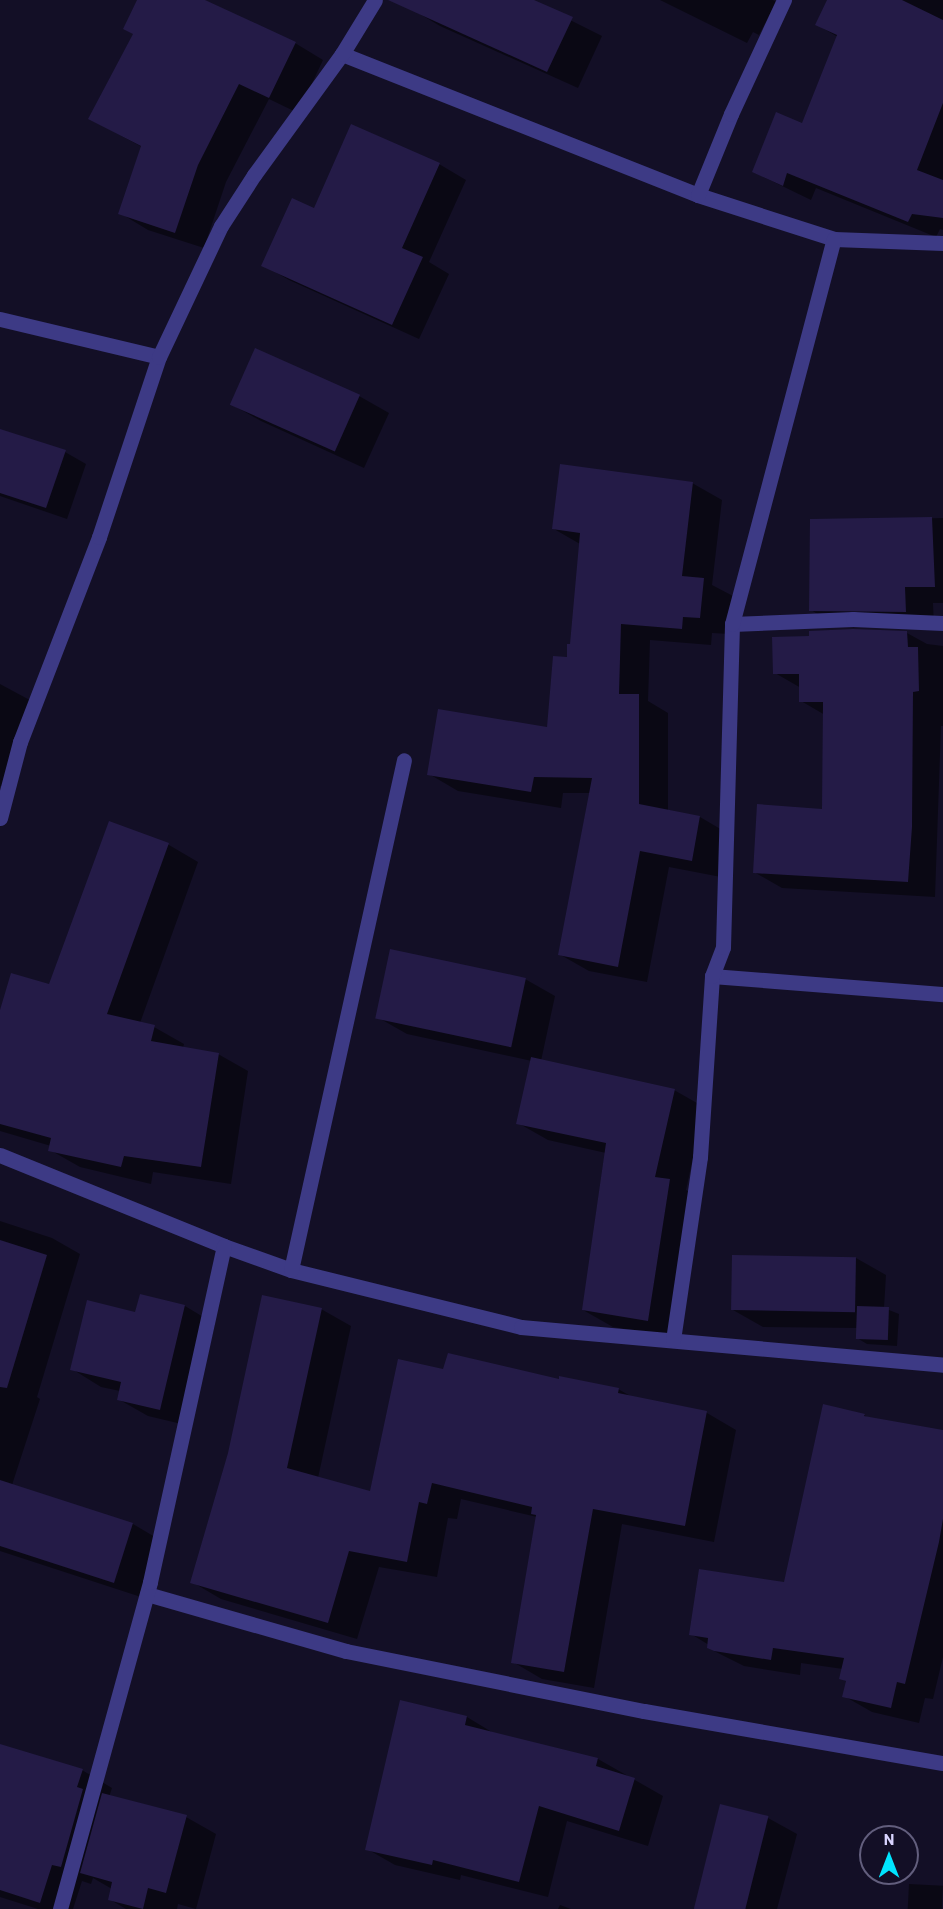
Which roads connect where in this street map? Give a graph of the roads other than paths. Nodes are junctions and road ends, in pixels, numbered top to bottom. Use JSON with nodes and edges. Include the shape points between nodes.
{"nodes":[{"id":1,"x":375,"y":0,"type":"edge"},
{"id":2,"x":784,"y":0,"type":"edge"},
{"id":3,"x":342,"y":54,"type":"junction"},
{"id":4,"x":698,"y":195,"type":"junction"},
{"id":5,"x":834,"y":239,"type":"junction"},
{"id":6,"x":943,"y":243,"type":"edge"},
{"id":7,"x":0,"y":319,"type":"edge"},
{"id":8,"x":159,"y":357,"type":"junction"},
{"id":9,"x":943,"y":623,"type":"edge"},
{"id":10,"x":732,"y":624,"type":"junction"},
{"id":11,"x":404,"y":760,"type":"dead end"},
{"id":12,"x":1,"y":810,"type":"edge"},
{"id":13,"x":712,"y":976,"type":"junction"},
{"id":14,"x":943,"y":994,"type":"edge"},
{"id":15,"x":0,"y":1155,"type":"edge"},
{"id":16,"x":224,"y":1246,"type":"junction"},
{"id":17,"x":291,"y":1270,"type":"junction"},
{"id":18,"x":673,"y":1340,"type":"junction"},
{"id":19,"x":943,"y":1365,"type":"edge"},
{"id":20,"x":147,"y":1594,"type":"junction"},
{"id":21,"x":943,"y":1763,"type":"edge"},
{"id":22,"x":60,"y":1909,"type":"edge"}],
"edges":[{"from":1,"to":3,"type":"street"},
{"from":2,"to":4,"type":"street"},
{"from":3,"to":4,"type":"street"},
{"from":3,"to":8,"type":"street","via":[[221,226]]},
{"from":4,"to":5,"type":"street"},
{"from":5,"to":6,"type":"street"},
{"from":5,"to":10,"type":"street"},
{"from":7,"to":8,"type":"street"},
{"from":8,"to":12,"type":"street","via":[[99,537],[20,742]]},
{"from":9,"to":10,"type":"street","via":[[853,619]]},
{"from":10,"to":13,"type":"street","via":[[723,947]]},
{"from":11,"to":17,"type":"street"},
{"from":13,"to":14,"type":"street"},
{"from":13,"to":18,"type":"street","via":[[700,1157]]},
{"from":15,"to":16,"type":"street"},
{"from":16,"to":17,"type":"street"},
{"from":16,"to":20,"type":"street"},
{"from":17,"to":18,"type":"street","via":[[521,1327]]},
{"from":18,"to":19,"type":"street"},
{"from":20,"to":21,"type":"street","via":[[346,1651],[644,1711]]},
{"from":20,"to":22,"type":"street"}]}
